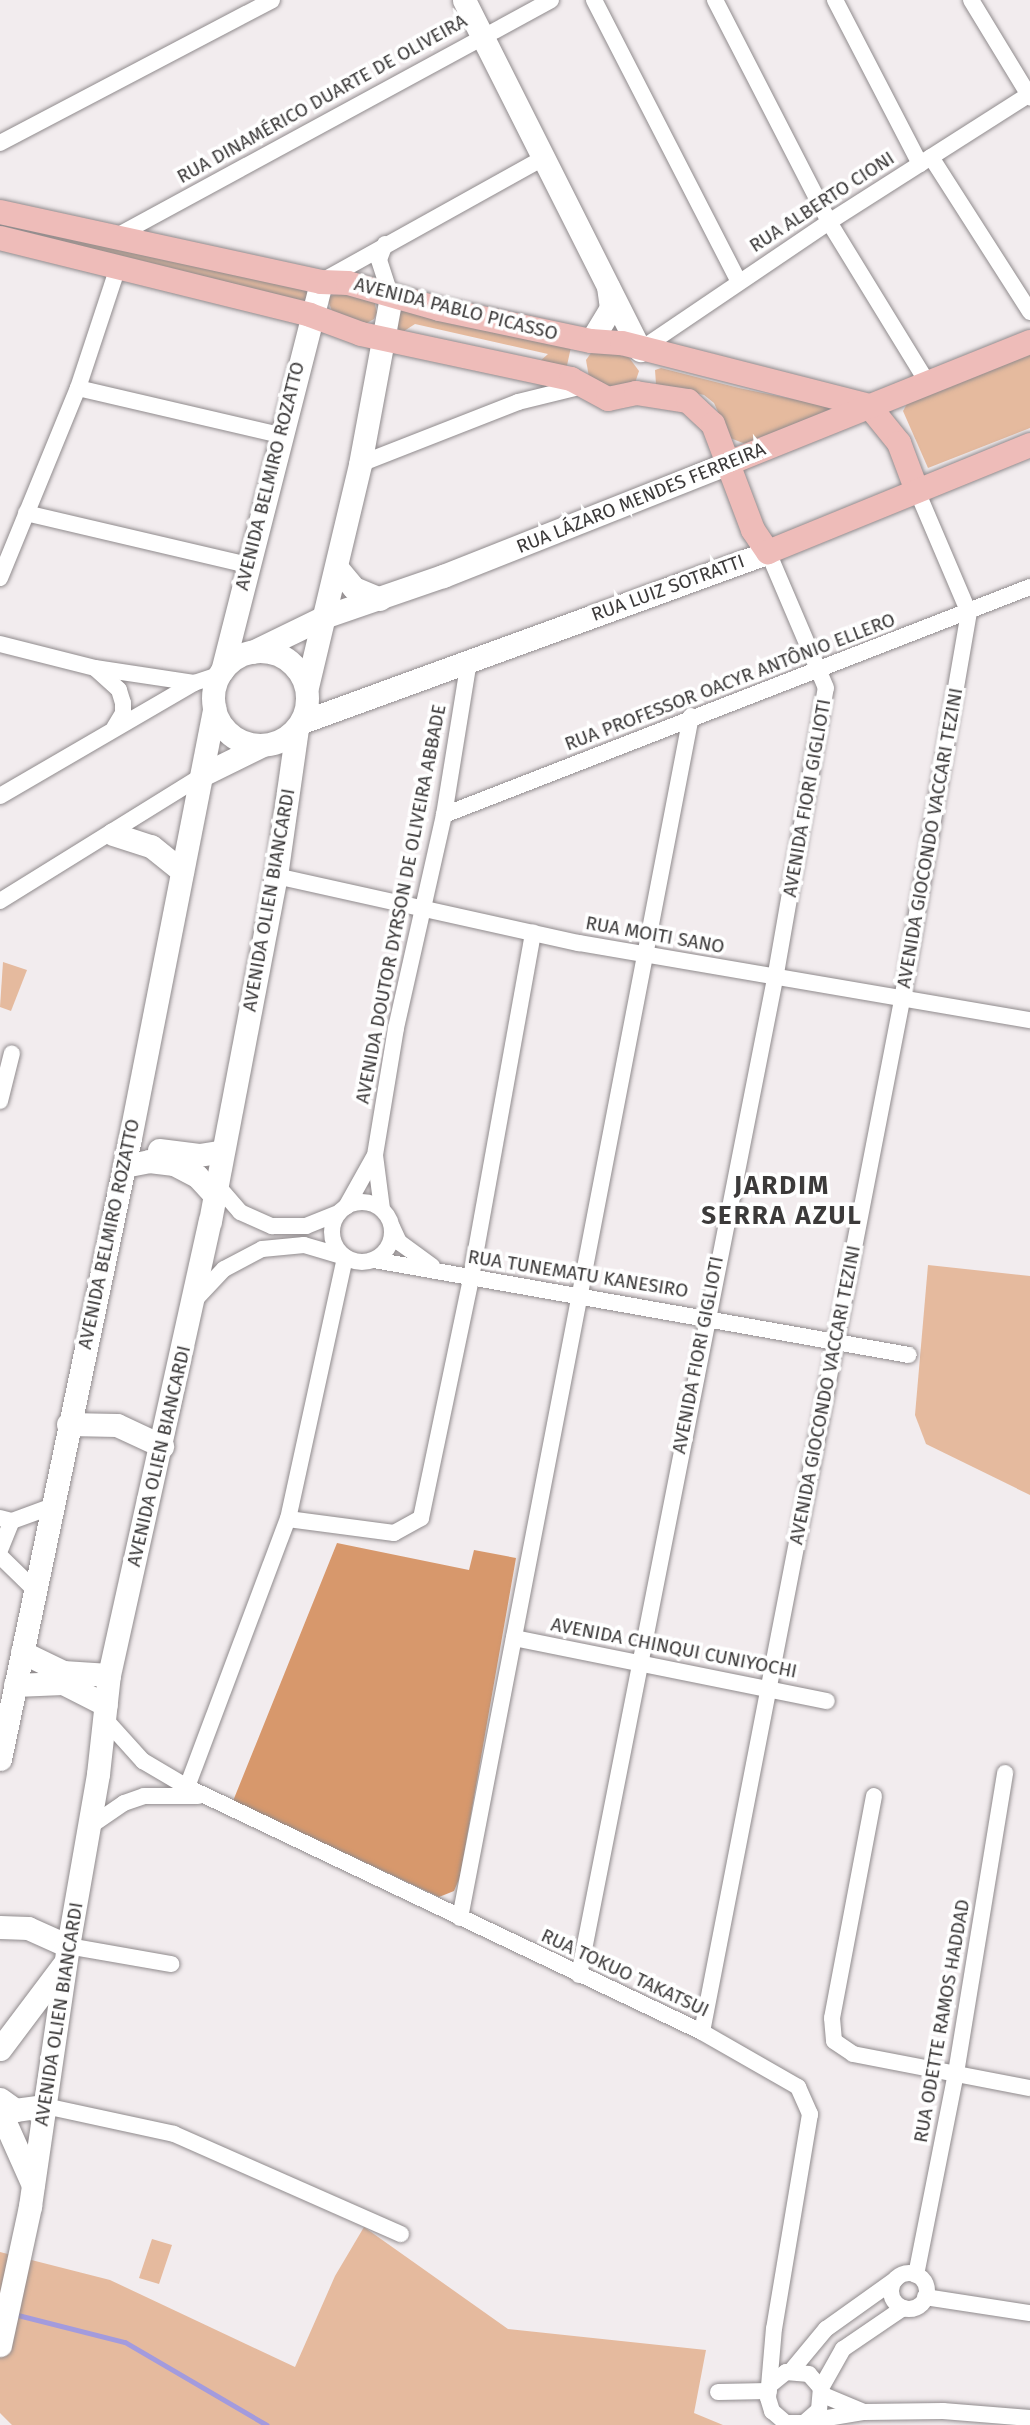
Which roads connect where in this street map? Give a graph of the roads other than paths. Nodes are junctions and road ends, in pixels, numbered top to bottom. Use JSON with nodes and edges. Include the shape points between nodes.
{"nodes":[{"id":1,"x":272,"y":0,"type":"edge"},
{"id":2,"x":464,"y":0,"type":"edge"},
{"id":3,"x":551,"y":0,"type":"edge"},
{"id":4,"x":594,"y":0,"type":"edge"},
{"id":5,"x":715,"y":0,"type":"edge"},
{"id":6,"x":835,"y":0,"type":"edge"},
{"id":7,"x":971,"y":0,"type":"edge"},
{"id":8,"x":482,"y":35,"type":"junction"},
{"id":9,"x":1030,"y":96,"type":"edge"},
{"id":10,"x":0,"y":143,"type":"edge"},
{"id":11,"x":545,"y":157,"type":"junction"},
{"id":12,"x":925,"y":161,"type":"junction"},
{"id":13,"x":0,"y":212,"type":"edge"},
{"id":14,"x":829,"y":222,"type":"junction"},
{"id":15,"x":115,"y":237,"type":"junction"},
{"id":16,"x":0,"y":239,"type":"edge"},
{"id":17,"x":385,"y":244,"type":"junction"},
{"id":18,"x":118,"y":267,"type":"junction"},
{"id":19,"x":607,"y":281,"type":"junction"},
{"id":20,"x":321,"y":282,"type":"junction"},
{"id":21,"x":739,"y":282,"type":"junction"},
{"id":22,"x":391,"y":297,"type":"junction"},
{"id":23,"x":1030,"y":312,"type":"edge"},
{"id":24,"x":310,"y":315,"type":"junction"},
{"id":25,"x":383,"y":340,"type":"junction"},
{"id":26,"x":591,"y":341,"type":"junction"},
{"id":27,"x":1030,"y":342,"type":"edge"},
{"id":28,"x":640,"y":350,"type":"junction"},
{"id":29,"x":577,"y":382,"type":"junction"},
{"id":30,"x":927,"y":382,"type":"junction"},
{"id":31,"x":78,"y":388,"type":"junction"},
{"id":32,"x":636,"y":393,"type":"junction"},
{"id":33,"x":869,"y":407,"type":"junction"},
{"id":34,"x":280,"y":435,"type":"junction"},
{"id":35,"x":1030,"y":445,"type":"edge"},
{"id":36,"x":729,"y":463,"type":"junction"},
{"id":37,"x":360,"y":464,"type":"junction"},
{"id":38,"x":917,"y":491,"type":"junction"},
{"id":39,"x":26,"y":513,"type":"junction"},
{"id":40,"x":768,"y":552,"type":"junction"},
{"id":41,"x":247,"y":565,"type":"junction"},
{"id":42,"x":337,"y":568,"type":"junction"},
{"id":43,"x":0,"y":578,"type":"edge"},
{"id":44,"x":1030,"y":587,"type":"edge"},
{"id":45,"x":380,"y":599,"type":"junction"},
{"id":46,"x":969,"y":613,"type":"junction"},
{"id":47,"x":324,"y":617,"type":"junction"},
{"id":48,"x":0,"y":645,"type":"edge"},
{"id":49,"x":252,"y":652,"type":"junction"},
{"id":50,"x":469,"y":660,"type":"junction"},
{"id":51,"x":94,"y":668,"type":"junction"},
{"id":52,"x":821,"y":671,"type":"junction"},
{"id":53,"x":220,"y":673,"type":"junction"},
{"id":54,"x":194,"y":683,"type":"junction"},
{"id":55,"x":307,"y":687,"type":"junction"},
{"id":56,"x":214,"y":708,"type":"junction"},
{"id":57,"x":691,"y":716,"type":"junction"},
{"id":58,"x":299,"y":725,"type":"junction"},
{"id":59,"x":112,"y":730,"type":"junction"},
{"id":60,"x":261,"y":746,"type":"junction"},
{"id":61,"x":204,"y":774,"type":"junction"},
{"id":62,"x":0,"y":796,"type":"edge"},
{"id":63,"x":444,"y":815,"type":"junction"},
{"id":64,"x":113,"y":834,"type":"junction"},
{"id":65,"x":182,"y":871,"type":"junction"},
{"id":66,"x":276,"y":876,"type":"junction"},
{"id":67,"x":0,"y":901,"type":"edge"},
{"id":68,"x":425,"y":910,"type":"junction"},
{"id":69,"x":533,"y":933,"type":"junction"},
{"id":70,"x":645,"y":954,"type":"junction"},
{"id":71,"x":775,"y":979,"type":"junction"},
{"id":72,"x":902,"y":1000,"type":"junction"},
{"id":73,"x":1030,"y":1018,"type":"edge"},
{"id":74,"x":12,"y":1053,"type":"dead end"},
{"id":75,"x":0,"y":1101,"type":"edge"},
{"id":76,"x":130,"y":1138,"type":"junction"},
{"id":77,"x":223,"y":1151,"type":"junction"},
{"id":78,"x":375,"y":1155,"type":"junction"},
{"id":79,"x":124,"y":1166,"type":"junction"},
{"id":80,"x":215,"y":1189,"type":"junction"},
{"id":81,"x":382,"y":1209,"type":"junction"},
{"id":82,"x":342,"y":1210,"type":"junction"},
{"id":83,"x":392,"y":1226,"type":"junction"},
{"id":84,"x":345,"y":1257,"type":"junction"},
{"id":85,"x":374,"y":1260,"type":"junction"},
{"id":86,"x":446,"y":1273,"type":"junction"},
{"id":87,"x":471,"y":1278,"type":"junction"},
{"id":88,"x":580,"y":1293,"type":"junction"},
{"id":89,"x":192,"y":1303,"type":"junction"},
{"id":90,"x":705,"y":1317,"type":"junction"},
{"id":91,"x":835,"y":1341,"type":"junction"},
{"id":92,"x":909,"y":1355,"type":"dead end"},
{"id":93,"x":73,"y":1398,"type":"junction"},
{"id":94,"x":68,"y":1424,"type":"junction"},
{"id":95,"x":164,"y":1434,"type":"junction"},
{"id":96,"x":53,"y":1506,"type":"junction"},
{"id":97,"x":288,"y":1519,"type":"junction"},
{"id":98,"x":6,"y":1520,"type":"edge"},
{"id":99,"x":0,"y":1550,"type":"edge"},
{"id":100,"x":0,"y":1556,"type":"edge"},
{"id":101,"x":35,"y":1590,"type":"junction"},
{"id":102,"x":514,"y":1638,"type":"junction"},
{"id":103,"x":22,"y":1652,"type":"junction"},
{"id":104,"x":639,"y":1662,"type":"junction"},
{"id":105,"x":109,"y":1675,"type":"junction"},
{"id":106,"x":15,"y":1685,"type":"junction"},
{"id":107,"x":768,"y":1686,"type":"junction"},
{"id":108,"x":827,"y":1701,"type":"dead end"},
{"id":109,"x":106,"y":1712,"type":"junction"},
{"id":110,"x":0,"y":1759,"type":"edge"},
{"id":111,"x":1005,"y":1773,"type":"dead end"},
{"id":112,"x":187,"y":1787,"type":"junction"},
{"id":113,"x":207,"y":1797,"type":"junction"},
{"id":114,"x":874,"y":1797,"type":"dead end"},
{"id":115,"x":89,"y":1827,"type":"junction"},
{"id":116,"x":460,"y":1918,"type":"junction"},
{"id":117,"x":0,"y":1927,"type":"edge"},
{"id":118,"x":66,"y":1954,"type":"junction"},
{"id":119,"x":171,"y":1965,"type":"dead end"},
{"id":120,"x":579,"y":1975,"type":"junction"},
{"id":121,"x":702,"y":2032,"type":"junction"},
{"id":122,"x":0,"y":2049,"type":"edge"},
{"id":123,"x":956,"y":2073,"type":"junction"},
{"id":124,"x":1030,"y":2088,"type":"edge"},
{"id":125,"x":0,"y":2099,"type":"edge"},
{"id":126,"x":45,"y":2106,"type":"junction"},
{"id":127,"x":0,"y":2111,"type":"edge"},
{"id":128,"x":35,"y":2175,"type":"junction"},
{"id":129,"x":401,"y":2234,"type":"dead end"},
{"id":130,"x":916,"y":2275,"type":"junction"},
{"id":131,"x":896,"y":2279,"type":"junction"},
{"id":132,"x":925,"y":2297,"type":"junction"},
{"id":133,"x":903,"y":2308,"type":"junction"},
{"id":134,"x":1030,"y":2314,"type":"edge"},
{"id":135,"x":774,"y":2328,"type":"junction"},
{"id":136,"x":826,"y":2329,"type":"junction"},
{"id":137,"x":1,"y":2339,"type":"edge"},
{"id":138,"x":844,"y":2349,"type":"junction"},
{"id":139,"x":788,"y":2371,"type":"junction"},
{"id":140,"x":770,"y":2388,"type":"junction"},
{"id":141,"x":822,"y":2391,"type":"junction"},
{"id":142,"x":864,"y":2412,"type":"junction"},
{"id":143,"x":775,"y":2418,"type":"edge"},
{"id":144,"x":1030,"y":2418,"type":"edge"},
{"id":145,"x":805,"y":2423,"type":"edge"}],
"edges":[{"from":1,"to":10,"type":"street"},
{"from":2,"to":8,"type":"street"},
{"from":3,"to":8,"type":"street","name":"RUA DINAMÉRICO DUARTE DE OLIVEIRA"},
{"from":4,"to":21,"type":"street"},
{"from":5,"to":14,"type":"street"},
{"from":6,"to":12,"type":"street"},
{"from":7,"to":9,"type":"street"},
{"from":8,"to":11,"type":"street"},
{"from":8,"to":15,"type":"street","name":"RUA DINAMÉRICO DUARTE DE OLIVEIRA"},
{"from":9,"to":12,"type":"street","name":"RUA ALBERTO CIONI"},
{"from":11,"to":17,"type":"street"},
{"from":11,"to":19,"type":"street"},
{"from":12,"to":14,"type":"street","name":"RUA ALBERTO CIONI"},
{"from":12,"to":23,"type":"street"},
{"from":13,"to":15,"type":"main road","name":"AVENIDA PABLO PICASSO"},
{"from":14,"to":21,"type":"street","name":"RUA ALBERTO CIONI"},
{"from":14,"to":30,"type":"street"},
{"from":15,"to":20,"type":"main road","name":"AVENIDA PABLO PICASSO"},
{"from":16,"to":18,"type":"main road"},
{"from":17,"to":20,"type":"street"},
{"from":17,"to":22,"type":"street","via":[[379,260]]},
{"from":18,"to":24,"type":"main road"},
{"from":18,"to":31,"type":"street"},
{"from":19,"to":26,"type":"street","via":[[611,308]]},
{"from":19,"to":28,"type":"street"},
{"from":20,"to":22,"type":"main road","name":"AVENIDA PABLO PICASSO","via":[[348,283]]},
{"from":20,"to":24,"type":"street","name":"AVENIDA BELMIRO ROZATTO"},
{"from":21,"to":28,"type":"street","name":"RUA ALBERTO CIONI"},
{"from":22,"to":25,"type":"street"},
{"from":22,"to":26,"type":"main road","name":"AVENIDA PABLO PICASSO"},
{"from":24,"to":25,"type":"main road"},
{"from":24,"to":34,"type":"street","name":"AVENIDA BELMIRO ROZATTO"},
{"from":25,"to":29,"type":"main road"},
{"from":25,"to":37,"type":"street"},
{"from":26,"to":28,"type":"main road","name":"AVENIDA PABLO PICASSO","via":[[622,343]]},
{"from":26,"to":29,"type":"main road","via":[[580,351]]},
{"from":27,"to":30,"type":"main road","name":"RUA LÁZARO MENDES FERREIRA"},
{"from":28,"to":32,"type":"main road","via":[[645,363]]},
{"from":28,"to":33,"type":"main road","name":"AVENIDA PABLO PICASSO"},
{"from":29,"to":32,"type":"main road","via":[[608,399]]},
{"from":29,"to":37,"type":"street"},
{"from":30,"to":33,"type":"main road","name":"RUA LÁZARO MENDES FERREIRA"},
{"from":31,"to":34,"type":"street"},
{"from":31,"to":39,"type":"street"},
{"from":32,"to":36,"type":"main road","via":[[699,407],[713,424]]},
{"from":33,"to":36,"type":"main road","name":"RUA LÁZARO MENDES FERREIRA"},
{"from":33,"to":38,"type":"main road","via":[[888,425]]},
{"from":34,"to":41,"type":"street","name":"AVENIDA BELMIRO ROZATTO"},
{"from":35,"to":38,"type":"main road","name":"RUA LUIZ SOTRATTI"},
{"from":36,"to":40,"type":"main road","name":"AVENIDA FIORI GIGLIOTI","via":[[753,530]]},
{"from":36,"to":45,"type":"street","name":"RUA LÁZARO MENDES FERREIRA"},
{"from":37,"to":42,"type":"street"},
{"from":38,"to":40,"type":"main road","name":"RUA LUIZ SOTRATTI"},
{"from":38,"to":46,"type":"street"},
{"from":39,"to":41,"type":"street"},
{"from":39,"to":43,"type":"street"},
{"from":40,"to":50,"type":"street","name":"RUA LUIZ SOTRATTI"},
{"from":40,"to":52,"type":"street","name":"AVENIDA FIORI GIGLIOTI"},
{"from":41,"to":53,"type":"street","name":"AVENIDA BELMIRO ROZATTO"},
{"from":42,"to":45,"type":"street","via":[[354,588]]},
{"from":42,"to":47,"type":"street"},
{"from":44,"to":46,"type":"street","name":"RUA PROFESSOR OACYR ANTÔNIO ELLERO"},
{"from":45,"to":47,"type":"street","name":"RUA LÁZARO MENDES FERREIRA"},
{"from":46,"to":52,"type":"street","name":"RUA PROFESSOR OACYR ANTÔNIO ELLERO"},
{"from":46,"to":72,"type":"street","name":"AVENIDA GIOCONDO VACCARI TEZINI"},
{"from":47,"to":49,"type":"street","name":"RUA LÁZARO MENDES FERREIRA"},
{"from":47,"to":55,"type":"street"},
{"from":48,"to":51,"type":"street"},
{"from":49,"to":53,"type":"street"},
{"from":49,"to":55,"type":"street","via":[[276,653],[296,666]]},
{"from":50,"to":58,"type":"street","name":"RUA LUIZ SOTRATTI"},
{"from":50,"to":63,"type":"street","name":"AVENIDA DOUTOR DYRSON DE OLIVEIRA ABBADE"},
{"from":51,"to":54,"type":"street"},
{"from":51,"to":59,"type":"street","via":[[119,690],[123,703],[123,713]]},
{"from":52,"to":57,"type":"street","name":"RUA PROFESSOR OACYR ANTÔNIO ELLERO"},
{"from":52,"to":71,"type":"street","name":"AVENIDA FIORI GIGLIOTI","via":[[826,688]]},
{"from":53,"to":54,"type":"street"},
{"from":53,"to":56,"type":"street"},
{"from":54,"to":59,"type":"street"},
{"from":55,"to":58,"type":"street"},
{"from":56,"to":60,"type":"street","via":[[223,728],[240,741]]},
{"from":56,"to":61,"type":"street","name":"AVENIDA BELMIRO ROZATTO"},
{"from":57,"to":63,"type":"street","name":"RUA PROFESSOR OACYR ANTÔNIO ELLERO"},
{"from":57,"to":70,"type":"street"},
{"from":58,"to":60,"type":"street","via":[[281,741]]},
{"from":58,"to":66,"type":"street","name":"AVENIDA OLIEN BIANCARDI"},
{"from":59,"to":62,"type":"street"},
{"from":60,"to":61,"type":"street"},
{"from":61,"to":64,"type":"street"},
{"from":61,"to":65,"type":"street","name":"AVENIDA BELMIRO ROZATTO"},
{"from":63,"to":68,"type":"street","name":"AVENIDA DOUTOR DYRSON DE OLIVEIRA ABBADE"},
{"from":64,"to":65,"type":"street","via":[[151,846]]},
{"from":64,"to":67,"type":"street"},
{"from":65,"to":76,"type":"street","name":"AVENIDA BELMIRO ROZATTO"},
{"from":66,"to":68,"type":"street","name":"RUA MOITI SANO"},
{"from":66,"to":77,"type":"street","name":"AVENIDA OLIEN BIANCARDI"},
{"from":68,"to":69,"type":"street","name":"RUA MOITI SANO"},
{"from":68,"to":78,"type":"street","name":"AVENIDA DOUTOR DYRSON DE OLIVEIRA ABBADE","via":[[396,1028]]},
{"from":69,"to":70,"type":"street","name":"RUA MOITI SANO"},
{"from":69,"to":87,"type":"street"},
{"from":70,"to":71,"type":"street","name":"RUA MOITI SANO"},
{"from":70,"to":88,"type":"street"},
{"from":71,"to":72,"type":"street","name":"RUA MOITI SANO"},
{"from":71,"to":90,"type":"street","name":"AVENIDA FIORI GIGLIOTI"},
{"from":72,"to":73,"type":"street","name":"RUA MOITI SANO"},
{"from":72,"to":91,"type":"street","name":"AVENIDA GIOCONDO VACCARI TEZINI"},
{"from":74,"to":75,"type":"street"},
{"from":76,"to":77,"type":"street","via":[[175,1153]]},
{"from":76,"to":79,"type":"street","name":"AVENIDA BELMIRO ROZATTO"},
{"from":77,"to":80,"type":"street","name":"AVENIDA OLIEN BIANCARDI"},
{"from":78,"to":81,"type":"street","name":"AVENIDA DOUTOR DYRSON DE OLIVEIRA ABBADE"},
{"from":78,"to":82,"type":"street","name":"AVENIDA DOUTOR DYRSON DE OLIVEIRA ABBADE"},
{"from":79,"to":80,"type":"street","via":[[149,1161],[174,1164]]},
{"from":79,"to":93,"type":"street","name":"AVENIDA BELMIRO ROZATTO"},
{"from":80,"to":82,"type":"street","via":[[240,1212],[272,1226],[306,1226]]},
{"from":80,"to":89,"type":"street","name":"AVENIDA OLIEN BIANCARDI"},
{"from":81,"to":82,"type":"street","via":[[364,1202]]},
{"from":81,"to":83,"type":"street"},
{"from":82,"to":84,"type":"street","via":[[332,1231]]},
{"from":83,"to":85,"type":"street","via":[[389,1246]]},
{"from":83,"to":86,"type":"street","name":"RUA TUNEMATU KANESIRO","via":[[398,1242]]},
{"from":84,"to":85,"type":"street"},
{"from":84,"to":89,"type":"street","via":[[304,1245],[262,1249],[224,1269]]},
{"from":84,"to":97,"type":"street"},
{"from":85,"to":86,"type":"street","name":"RUA TUNEMATU KANESIRO"},
{"from":86,"to":87,"type":"street","name":"RUA TUNEMATU KANESIRO"},
{"from":87,"to":88,"type":"street","name":"RUA TUNEMATU KANESIRO"},
{"from":87,"to":97,"type":"street","via":[[421,1518],[394,1533]]},
{"from":88,"to":90,"type":"street","name":"RUA TUNEMATU KANESIRO"},
{"from":88,"to":102,"type":"street"},
{"from":89,"to":95,"type":"street","name":"AVENIDA OLIEN BIANCARDI"},
{"from":90,"to":91,"type":"street","name":"RUA TUNEMATU KANESIRO"},
{"from":90,"to":104,"type":"street","name":"AVENIDA FIORI GIGLIOTI"},
{"from":91,"to":92,"type":"street","name":"RUA TUNEMATU KANESIRO"},
{"from":91,"to":107,"type":"street","name":"AVENIDA GIOCONDO VACCARI TEZINI"},
{"from":93,"to":94,"type":"street","name":"AVENIDA BELMIRO ROZATTO"},
{"from":93,"to":95,"type":"street"},
{"from":94,"to":95,"type":"street","via":[[117,1425]]},
{"from":94,"to":96,"type":"street","name":"AVENIDA BELMIRO ROZATTO"},
{"from":95,"to":105,"type":"street","name":"AVENIDA OLIEN BIANCARDI"},
{"from":96,"to":98,"type":"street"},
{"from":96,"to":101,"type":"street","name":"AVENIDA BELMIRO ROZATTO"},
{"from":97,"to":112,"type":"street"},
{"from":98,"to":99,"type":"street"},
{"from":100,"to":101,"type":"street"},
{"from":101,"to":103,"type":"street","name":"AVENIDA BELMIRO ROZATTO"},
{"from":102,"to":104,"type":"street","name":"AVENIDA CHINQUI CUNIYOCHI"},
{"from":102,"to":116,"type":"street"},
{"from":103,"to":105,"type":"street","via":[[63,1672]]},
{"from":103,"to":106,"type":"street","name":"AVENIDA BELMIRO ROZATTO"},
{"from":104,"to":107,"type":"street","name":"AVENIDA CHINQUI CUNIYOCHI"},
{"from":104,"to":120,"type":"street","name":"AVENIDA FIORI GIGLIOTI"},
{"from":105,"to":109,"type":"street","name":"AVENIDA OLIEN BIANCARDI"},
{"from":106,"to":109,"type":"street","via":[[64,1683]]},
{"from":106,"to":110,"type":"street","name":"AVENIDA BELMIRO ROZATTO"},
{"from":107,"to":108,"type":"street","name":"AVENIDA CHINQUI CUNIYOCHI"},
{"from":107,"to":121,"type":"street","name":"AVENIDA GIOCONDO VACCARI TEZINI"},
{"from":109,"to":112,"type":"street","name":"RUA TOKUO TAKATSUI","via":[[143,1761]]},
{"from":109,"to":115,"type":"street","name":"AVENIDA OLIEN BIANCARDI"},
{"from":111,"to":123,"type":"street","name":"RUA ODETTE RAMOS HADDAD"},
{"from":112,"to":113,"type":"street","name":"RUA TOKUO TAKATSUI"},
{"from":113,"to":115,"type":"street","name":"RUA TOKUO TAKATSUI","via":[[144,1796],[124,1803]]},
{"from":113,"to":116,"type":"street","name":"RUA TOKUO TAKATSUI"},
{"from":114,"to":123,"type":"street","via":[[832,2018],[834,2041],[853,2054]]},
{"from":115,"to":118,"type":"street","name":"AVENIDA OLIEN BIANCARDI"},
{"from":116,"to":120,"type":"street","name":"RUA TOKUO TAKATSUI"},
{"from":117,"to":118,"type":"street","via":[[28,1928]]},
{"from":118,"to":119,"type":"street"},
{"from":118,"to":122,"type":"street"},
{"from":118,"to":126,"type":"street","name":"AVENIDA OLIEN BIANCARDI"},
{"from":120,"to":121,"type":"street","name":"RUA TOKUO TAKATSUI"},
{"from":121,"to":135,"type":"street","name":"RUA TOKUO TAKATSUI","via":[[798,2087],[808,2104]]},
{"from":123,"to":124,"type":"street"},
{"from":123,"to":130,"type":"street","name":"RUA ODETTE RAMOS HADDAD"},
{"from":125,"to":126,"type":"street","via":[[15,2110]]},
{"from":126,"to":128,"type":"street","name":"AVENIDA OLIEN BIANCARDI"},
{"from":126,"to":129,"type":"street","via":[[174,2134]]},
{"from":127,"to":128,"type":"street","name":"AVENIDA OLIEN BIANCARDI"},
{"from":128,"to":137,"type":"street","name":"AVENIDA OLIEN BIANCARDI"},
{"from":130,"to":131,"type":"street"},
{"from":130,"to":132,"type":"street","via":[[925,2284]]},
{"from":131,"to":133,"type":"street","via":[[891,2292]]},
{"from":131,"to":136,"type":"street"},
{"from":132,"to":133,"type":"street","via":[[916,2307]]},
{"from":132,"to":134,"type":"street"},
{"from":133,"to":138,"type":"street"},
{"from":135,"to":139,"type":"street"},
{"from":135,"to":140,"type":"street","name":"RUA TOKUO TAKATSUI"},
{"from":136,"to":138,"type":"street"},
{"from":136,"to":139,"type":"street"},
{"from":138,"to":141,"type":"street"},
{"from":139,"to":140,"type":"street"},
{"from":139,"to":141,"type":"street","via":[[809,2374]]},
{"from":140,"to":143,"type":"street"},
{"from":140,"to":143,"type":"street","via":[[721,2392]]},
{"from":141,"to":142,"type":"street"},
{"from":141,"to":145,"type":"street","via":[[819,2410]]},
{"from":142,"to":144,"type":"street","via":[[943,2411]]},
{"from":142,"to":145,"type":"street"},
{"from":143,"to":145,"type":"street"}]}
